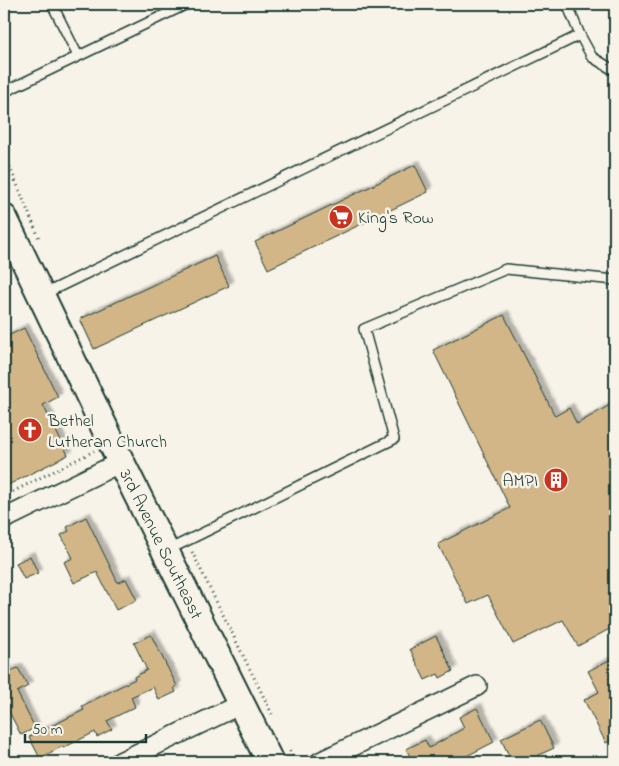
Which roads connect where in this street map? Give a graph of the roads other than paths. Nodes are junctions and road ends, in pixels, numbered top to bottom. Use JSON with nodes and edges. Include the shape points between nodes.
{"nodes":[{"id":1,"x":52,"y":4,"type":"edge"},
{"id":2,"x":187,"y":4,"type":"edge"},
{"id":3,"x":567,"y":4,"type":"edge"},
{"id":4,"x":580,"y":35,"type":"junction"},
{"id":5,"x":78,"y":56,"type":"junction"},
{"id":6,"x":615,"y":71,"type":"edge"},
{"id":7,"x":4,"y":92,"type":"edge"},
{"id":8,"x":4,"y":218,"type":"edge"},
{"id":9,"x":615,"y":280,"type":"edge"},
{"id":10,"x":42,"y":295,"type":"junction"},
{"id":11,"x":121,"y":462,"type":"junction"},
{"id":12,"x":4,"y":519,"type":"edge"},
{"id":13,"x":176,"y":546,"type":"junction"},
{"id":14,"x":477,"y":686,"type":"dead end"},
{"id":15,"x":240,"y":704,"type":"junction"},
{"id":16,"x":278,"y":754,"type":"edge"},
{"id":17,"x":120,"y":762,"type":"edge"},
{"id":18,"x":320,"y":762,"type":"edge"}],
"edges":[{"from":1,"to":5,"type":"lane"},
{"from":2,"to":5,"type":"lane"},
{"from":3,"to":4,"type":"lane"},
{"from":4,"to":6,"type":"lane","via":[[592,57]]},
{"from":4,"to":10,"type":"lane"},
{"from":5,"to":7,"type":"lane"},
{"from":8,"to":10,"type":"main road","name":"3rd Avenue Southeast"},
{"from":9,"to":13,"type":"lane","via":[[506,269],[364,329],[394,439]]},
{"from":10,"to":11,"type":"main road","name":"3rd Avenue Southeast"},
{"from":11,"to":12,"type":"street"},
{"from":11,"to":13,"type":"main road","name":"3rd Avenue Southeast"},
{"from":13,"to":15,"type":"main road","name":"3rd Avenue Southeast"},
{"from":14,"to":18,"type":"street"},
{"from":15,"to":16,"type":"main road","name":"3rd Avenue Southeast"},
{"from":15,"to":17,"type":"street"}]}
